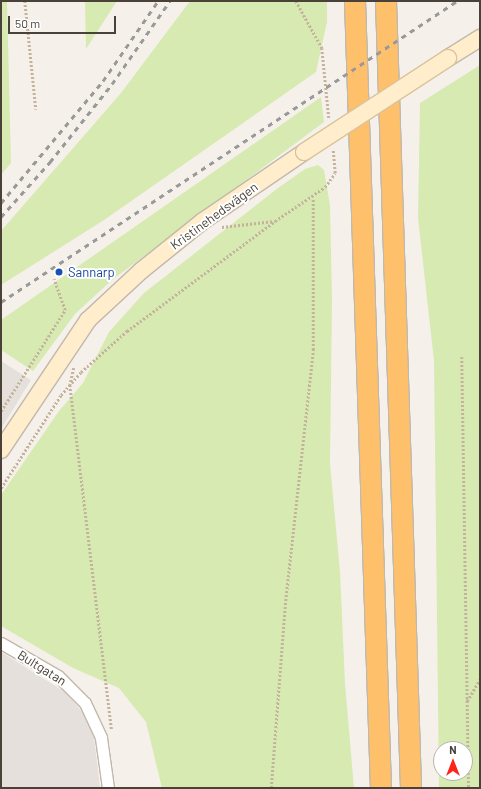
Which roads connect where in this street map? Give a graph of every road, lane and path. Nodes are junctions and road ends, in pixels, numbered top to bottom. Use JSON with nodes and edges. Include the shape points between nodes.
{"nodes":[{"id":1,"x":25,"y":1,"type":"edge"},
{"id":2,"x":296,"y":1,"type":"edge"},
{"id":3,"x":355,"y":1,"type":"edge"},
{"id":4,"x":386,"y":1,"type":"edge"},
{"id":5,"x":480,"y":38,"type":"edge"},
{"id":6,"x":36,"y":109,"type":"dead end"},
{"id":7,"x":330,"y":126,"type":"dead end"},
{"id":8,"x":332,"y":142,"type":"dead end"},
{"id":9,"x":313,"y":198,"type":"junction"},
{"id":10,"x":275,"y":220,"type":"junction"},
{"id":11,"x":216,"y":228,"type":"dead end"},
{"id":12,"x":54,"y":279,"type":"dead end"},
{"id":13,"x":462,"y":357,"type":"dead end"},
{"id":14,"x":70,"y":385,"type":"junction"},
{"id":15,"x":1,"y":411,"type":"edge"},
{"id":16,"x":1,"y":450,"type":"edge"},
{"id":17,"x":1,"y":488,"type":"edge"},
{"id":18,"x":1,"y":643,"type":"edge"},
{"id":19,"x":480,"y":679,"type":"edge"},
{"id":20,"x":466,"y":701,"type":"junction"},
{"id":21,"x":113,"y":735,"type":"dead end"},
{"id":22,"x":108,"y":788,"type":"edge"},
{"id":23,"x":271,"y":788,"type":"edge"},
{"id":24,"x":381,"y":788,"type":"edge"},
{"id":25,"x":411,"y":788,"type":"edge"},
{"id":26,"x":469,"y":788,"type":"edge"}],
"edges":[{"from":1,"to":6,"type":"path"},
{"from":2,"to":7,"type":"path","via":[[322,48]]},
{"from":3,"to":24,"type":"highway"},
{"from":4,"to":25,"type":"highway"},
{"from":5,"to":16,"type":"street","name":"Kristinehedsvägen","bridge":true,"via":[[203,221],[142,270],[88,320]]},
{"from":8,"to":9,"type":"path","via":[[335,174],[326,187]]},
{"from":9,"to":10,"type":"path"},
{"from":9,"to":23,"type":"path","via":[[313,350],[285,605]]},
{"from":10,"to":11,"type":"path"},
{"from":10,"to":14,"type":"path","via":[[127,331],[80,372]]},
{"from":12,"to":15,"type":"path","via":[[65,310]]},
{"from":13,"to":20,"type":"path"},
{"from":14,"to":17,"type":"path","via":[[61,394]]},
{"from":14,"to":21,"type":"path"},
{"from":18,"to":22,"type":"street","name":"Bultgatan","via":[[58,676],[85,703],[101,738]]},
{"from":19,"to":20,"type":"path"},
{"from":20,"to":26,"type":"path"}]}
